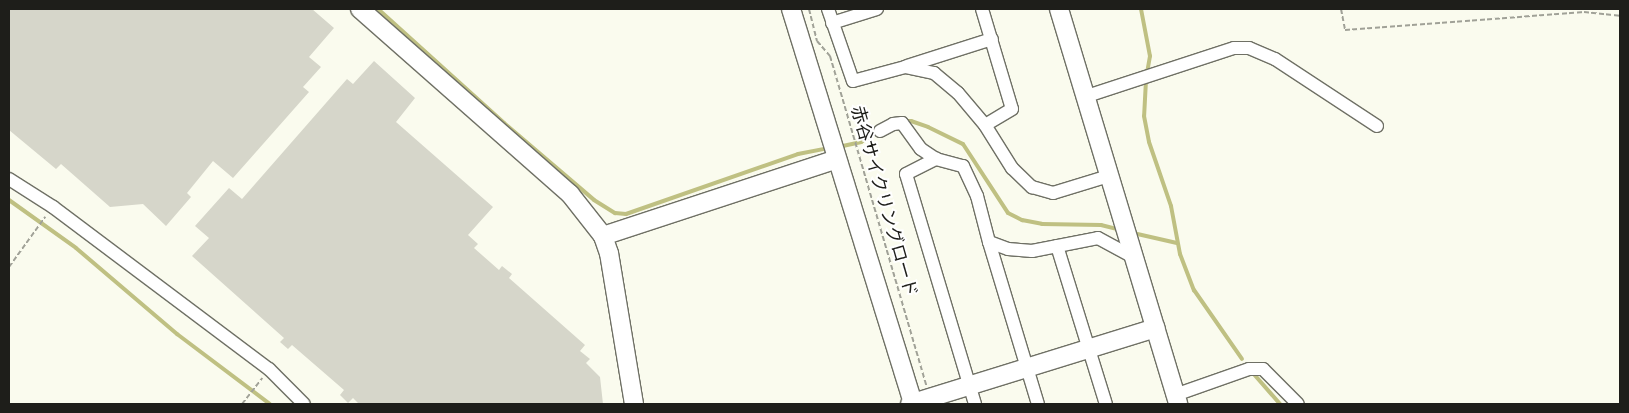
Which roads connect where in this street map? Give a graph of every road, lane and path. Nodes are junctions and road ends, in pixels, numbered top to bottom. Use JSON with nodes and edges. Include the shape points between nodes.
{"nodes":[{"id":1,"x":360,"y":9,"type":"edge"},
{"id":2,"x":791,"y":9,"type":"edge"},
{"id":3,"x":809,"y":9,"type":"edge"},
{"id":4,"x":828,"y":9,"type":"edge"},
{"id":5,"x":877,"y":9,"type":"edge"},
{"id":6,"x":982,"y":9,"type":"edge"},
{"id":7,"x":1059,"y":9,"type":"edge"},
{"id":8,"x":1341,"y":9,"type":"edge"},
{"id":9,"x":1620,"y":16,"type":"edge"},
{"id":10,"x":832,"y":23,"type":"junction"},
{"id":11,"x":992,"y":39,"type":"junction"},
{"id":12,"x":905,"y":67,"type":"junction"},
{"id":13,"x":1084,"y":97,"type":"junction"},
{"id":14,"x":985,"y":125,"type":"junction"},
{"id":15,"x":1377,"y":126,"type":"dead end"},
{"id":16,"x":880,"y":131,"type":"dead end"},
{"id":17,"x":837,"y":159,"type":"junction"},
{"id":18,"x":936,"y":159,"type":"junction"},
{"id":19,"x":1109,"y":176,"type":"junction"},
{"id":20,"x":9,"y":179,"type":"edge"},
{"id":21,"x":53,"y":207,"type":"junction"},
{"id":22,"x":603,"y":236,"type":"junction"},
{"id":23,"x":990,"y":242,"type":"junction"},
{"id":24,"x":1057,"y":246,"type":"junction"},
{"id":25,"x":1134,"y":258,"type":"junction"},
{"id":26,"x":9,"y":267,"type":"edge"},
{"id":27,"x":1156,"y":328,"type":"junction"},
{"id":28,"x":1088,"y":349,"type":"junction"},
{"id":29,"x":1027,"y":368,"type":"junction"},
{"id":30,"x":269,"y":369,"type":"junction"},
{"id":31,"x":969,"y":386,"type":"junction"},
{"id":32,"x":1177,"y":399,"type":"edge"},
{"id":33,"x":916,"y":402,"type":"edge"},
{"id":34,"x":242,"y":404,"type":"edge"},
{"id":35,"x":304,"y":404,"type":"edge"},
{"id":36,"x":634,"y":404,"type":"edge"},
{"id":37,"x":975,"y":404,"type":"edge"},
{"id":38,"x":1038,"y":404,"type":"edge"},
{"id":39,"x":1106,"y":404,"type":"edge"},
{"id":40,"x":1298,"y":404,"type":"edge"}],
"edges":[{"from":1,"to":22,"type":"street","via":[[570,194]]},
{"from":2,"to":17,"type":"street"},
{"from":3,"to":33,"type":"path","name":"赤谷サイクリングロード","via":[[818,42],[830,56]]},
{"from":4,"to":10,"type":"street"},
{"from":5,"to":10,"type":"street"},
{"from":6,"to":11,"type":"street"},
{"from":7,"to":13,"type":"street"},
{"from":8,"to":9,"type":"path","via":[[1346,30],[1584,12]]},
{"from":10,"to":12,"type":"street","via":[[853,81]]},
{"from":11,"to":12,"type":"street"},
{"from":11,"to":14,"type":"street","via":[[1012,109]]},
{"from":12,"to":14,"type":"street","via":[[934,73],[958,92]]},
{"from":13,"to":15,"type":"street","via":[[1234,48],[1249,48],[1275,59]]},
{"from":13,"to":19,"type":"street"},
{"from":14,"to":19,"type":"street","via":[[1012,168],[1032,187],[1054,193]]},
{"from":16,"to":18,"type":"street","via":[[902,123],[921,149]]},
{"from":17,"to":22,"type":"street"},
{"from":17,"to":33,"type":"street"},
{"from":18,"to":23,"type":"street","via":[[963,166],[977,196]]},
{"from":18,"to":31,"type":"street","via":[[906,174]]},
{"from":19,"to":25,"type":"street"},
{"from":20,"to":21,"type":"street"},
{"from":21,"to":26,"type":"path"},
{"from":21,"to":30,"type":"street"},
{"from":22,"to":36,"type":"street","via":[[609,253]]},
{"from":23,"to":24,"type":"street","via":[[1008,249],[1032,251]]},
{"from":23,"to":29,"type":"street"},
{"from":24,"to":25,"type":"street","via":[[1098,238]]},
{"from":24,"to":28,"type":"street"},
{"from":25,"to":27,"type":"street"},
{"from":27,"to":28,"type":"street"},
{"from":27,"to":32,"type":"street"},
{"from":28,"to":29,"type":"street"},
{"from":28,"to":39,"type":"street"},
{"from":29,"to":31,"type":"street"},
{"from":29,"to":38,"type":"street"},
{"from":30,"to":34,"type":"path"},
{"from":30,"to":35,"type":"street"},
{"from":31,"to":33,"type":"street"},
{"from":31,"to":37,"type":"street"},
{"from":32,"to":40,"type":"street","via":[[1249,369],[1263,369]]}]}
